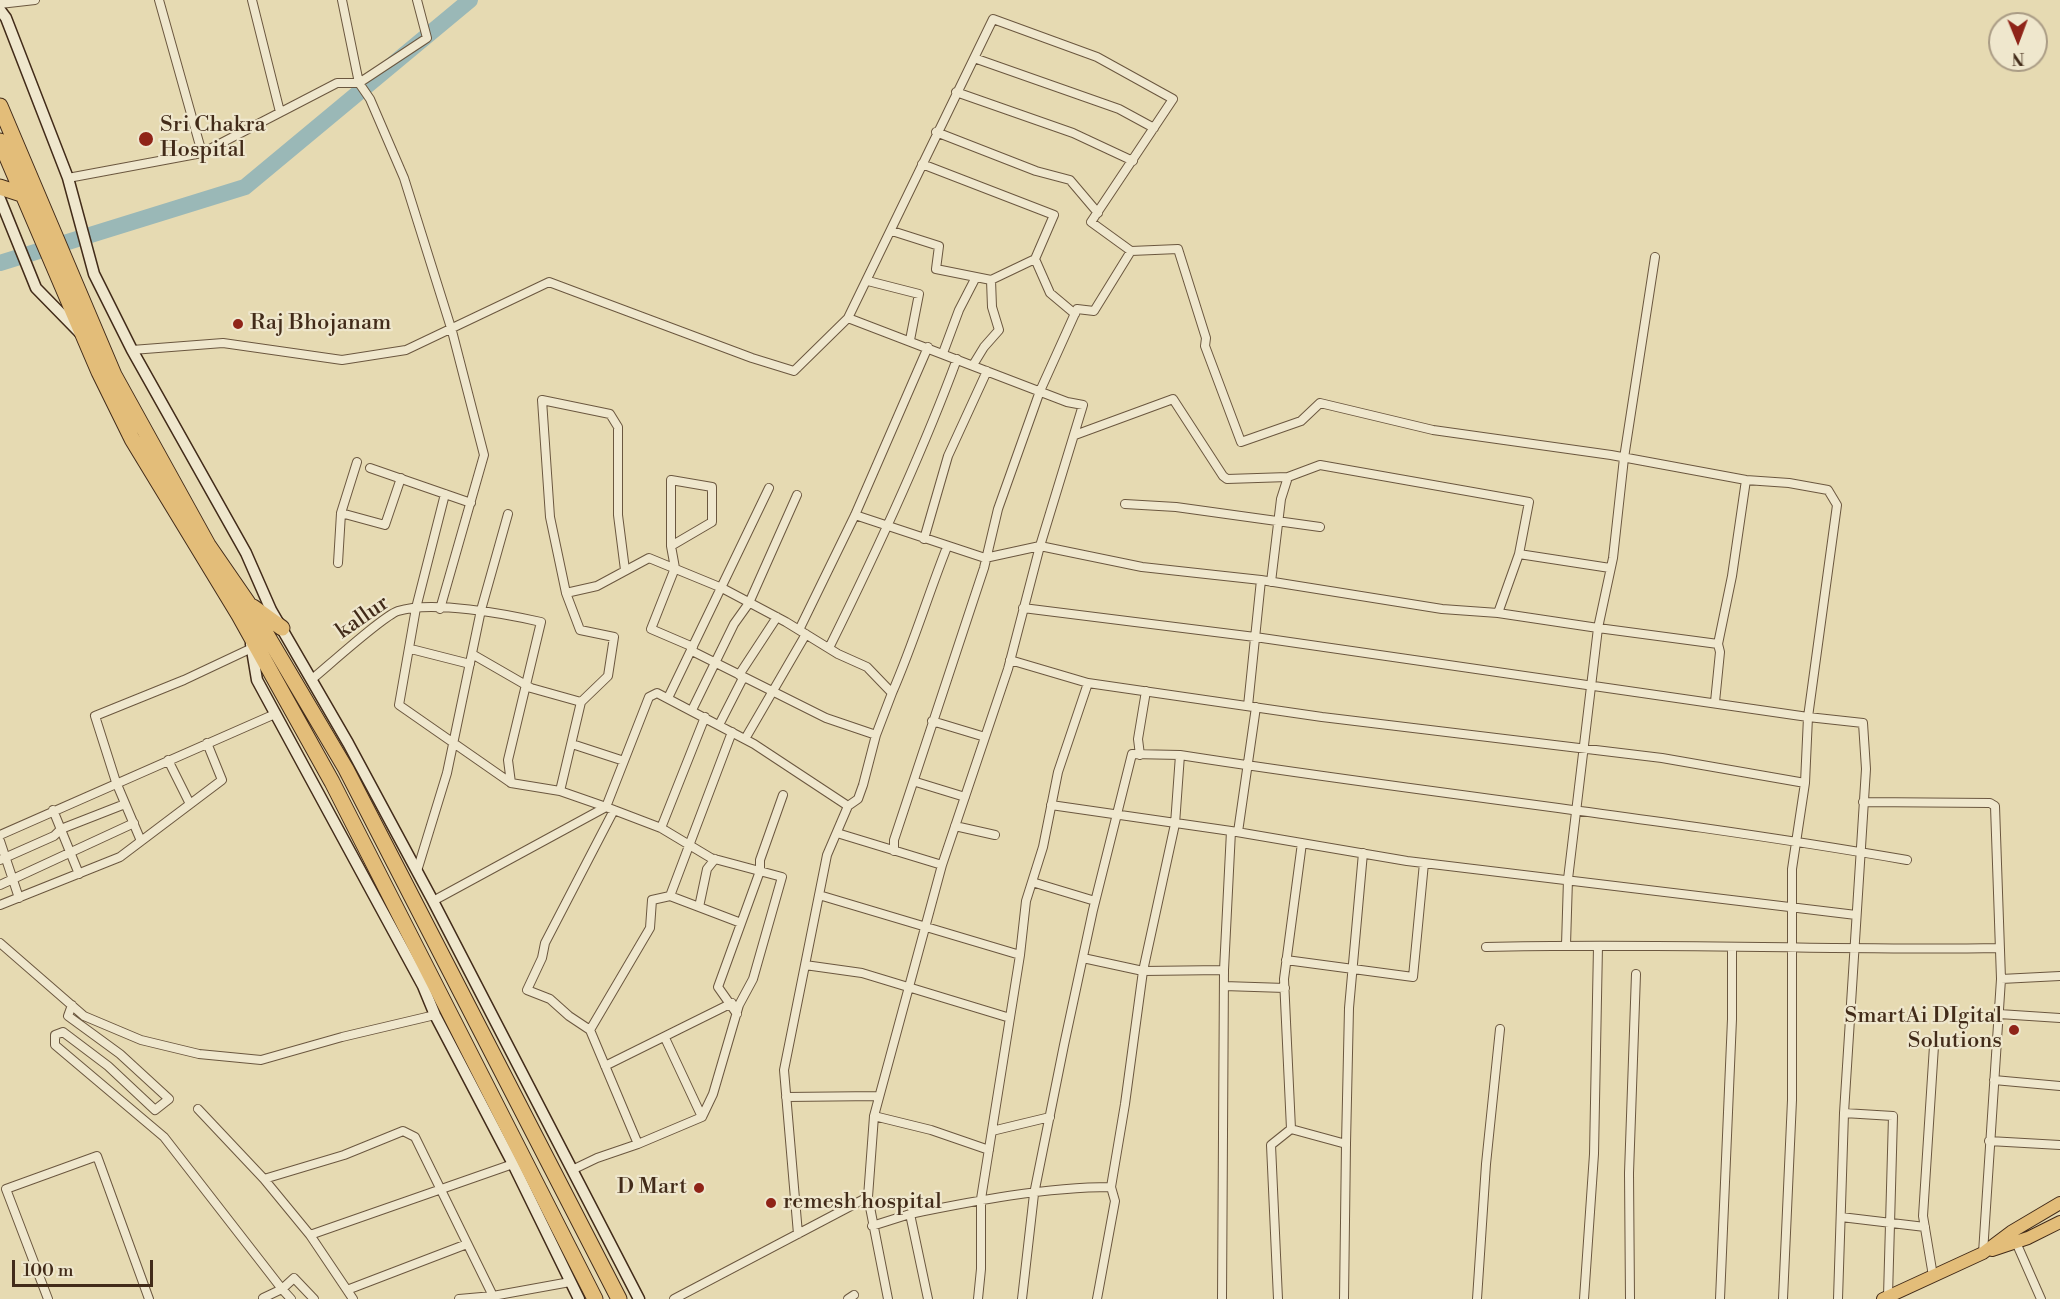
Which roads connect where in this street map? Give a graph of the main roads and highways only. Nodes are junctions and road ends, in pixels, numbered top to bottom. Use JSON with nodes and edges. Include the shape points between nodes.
{"nodes":[{"id":1,"x":0,"y":106,"type":"edge"},
{"id":2,"x":0,"y":141,"type":"edge"},
{"id":3,"x":0,"y":187,"type":"edge"},
{"id":4,"x":24,"y":195,"type":"junction"},
{"id":5,"x":40,"y":216,"type":"junction"},
{"id":6,"x":72,"y":292,"type":"junction"},
{"id":7,"x":248,"y":603,"type":"junction"},
{"id":8,"x":282,"y":628,"type":"road end"},
{"id":9,"x":2060,"y":1203,"type":"edge"},
{"id":10,"x":2060,"y":1222,"type":"edge"},
{"id":11,"x":2014,"y":1237,"type":"junction"},
{"id":12,"x":1885,"y":1298,"type":"edge"},
{"id":13,"x":596,"y":1299,"type":"edge"},
{"id":14,"x":619,"y":1299,"type":"edge"}],
"edges":[{"from":1,"to":5,"type":"highway"},
{"from":2,"to":4,"type":"highway"},
{"from":3,"to":4,"type":"highway"},
{"from":4,"to":5,"type":"highway"},
{"from":5,"to":6,"type":"highway"},
{"from":6,"to":7,"type":"highway","via":[[139,423],[208,545]]},
{"from":6,"to":13,"type":"highway","via":[[86,339],[132,439],[332,782]]},
{"from":7,"to":8,"type":"highway"},
{"from":7,"to":14,"type":"highway","via":[[346,769]]},
{"from":9,"to":11,"type":"main road"},
{"from":10,"to":11,"type":"main road"},
{"from":11,"to":12,"type":"main road"}]}
